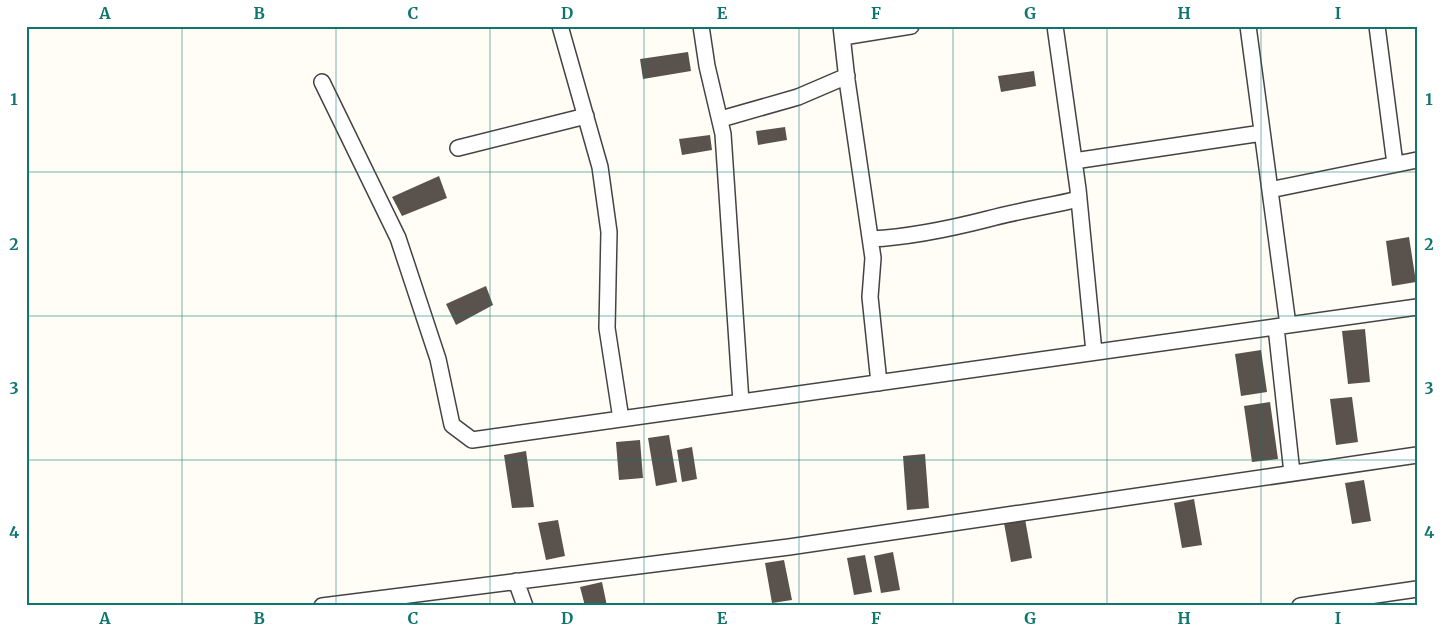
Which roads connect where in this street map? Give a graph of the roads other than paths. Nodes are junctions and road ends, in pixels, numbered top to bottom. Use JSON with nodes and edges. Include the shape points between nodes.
{"nodes":[{"id":1,"x":560,"y":26,"type":"edge"},
{"id":2,"x":701,"y":26,"type":"edge"},
{"id":3,"x":911,"y":26,"type":"edge"},
{"id":4,"x":1055,"y":26,"type":"edge"},
{"id":5,"x":1248,"y":26,"type":"edge"},
{"id":6,"x":1377,"y":26,"type":"edge"},
{"id":7,"x":842,"y":31,"type":"edge"},
{"id":8,"x":847,"y":76,"type":"junction"},
{"id":9,"x":322,"y":82,"type":"dead end"},
{"id":10,"x":586,"y":116,"type":"junction"},
{"id":11,"x":720,"y":119,"type":"junction"},
{"id":12,"x":1262,"y":133,"type":"junction"},
{"id":13,"x":458,"y":148,"type":"dead end"},
{"id":14,"x":1417,"y":160,"type":"edge"},
{"id":15,"x":1074,"y":161,"type":"junction"},
{"id":16,"x":1395,"y":164,"type":"junction"},
{"id":17,"x":1270,"y":190,"type":"junction"},
{"id":18,"x":1079,"y":199,"type":"junction"},
{"id":19,"x":871,"y":239,"type":"junction"},
{"id":20,"x":1417,"y":306,"type":"edge"},
{"id":21,"x":1282,"y":326,"type":"junction"},
{"id":22,"x":1094,"y":352,"type":"junction"},
{"id":23,"x":879,"y":383,"type":"junction"},
{"id":24,"x":741,"y":402,"type":"junction"},
{"id":25,"x":621,"y":419,"type":"junction"},
{"id":26,"x":1417,"y":455,"type":"edge"},
{"id":27,"x":1292,"y":473,"type":"junction"},
{"id":28,"x":516,"y":581,"type":"junction"},
{"id":29,"x":1417,"y":589,"type":"edge"},
{"id":30,"x":354,"y":604,"type":"edge"},
{"id":31,"x":322,"y":606,"type":"edge"},
{"id":32,"x":526,"y":606,"type":"edge"},
{"id":33,"x":1300,"y":606,"type":"edge"}],
"edges":[{"from":1,"to":10,"type":"street"},
{"from":2,"to":11,"type":"street"},
{"from":3,"to":7,"type":"street"},
{"from":4,"to":15,"type":"street"},
{"from":5,"to":12,"type":"street"},
{"from":6,"to":16,"type":"street"},
{"from":7,"to":8,"type":"street"},
{"from":8,"to":11,"type":"street","via":[[798,97]]},
{"from":8,"to":19,"type":"street"},
{"from":9,"to":25,"type":"street","via":[[398,238],[438,359],[452,425],[472,440]]},
{"from":10,"to":13,"type":"street"},
{"from":10,"to":25,"type":"street","via":[[600,167],[610,232],[607,328]]},
{"from":11,"to":24,"type":"street"},
{"from":12,"to":15,"type":"street"},
{"from":12,"to":17,"type":"street"},
{"from":14,"to":16,"type":"street"},
{"from":15,"to":18,"type":"street"},
{"from":16,"to":17,"type":"street"},
{"from":17,"to":21,"type":"street"},
{"from":18,"to":19,"type":"street","via":[[989,218],[954,229]]},
{"from":18,"to":22,"type":"street"},
{"from":19,"to":23,"type":"street","via":[[870,297]]},
{"from":20,"to":21,"type":"street"},
{"from":21,"to":22,"type":"street"},
{"from":21,"to":27,"type":"street"},
{"from":22,"to":23,"type":"street"},
{"from":23,"to":24,"type":"street"},
{"from":24,"to":25,"type":"street"},
{"from":26,"to":27,"type":"street"},
{"from":27,"to":28,"type":"street","via":[[789,547]]},
{"from":28,"to":30,"type":"street"},
{"from":28,"to":32,"type":"street"},
{"from":29,"to":33,"type":"street"},
{"from":30,"to":31,"type":"street"}]}
